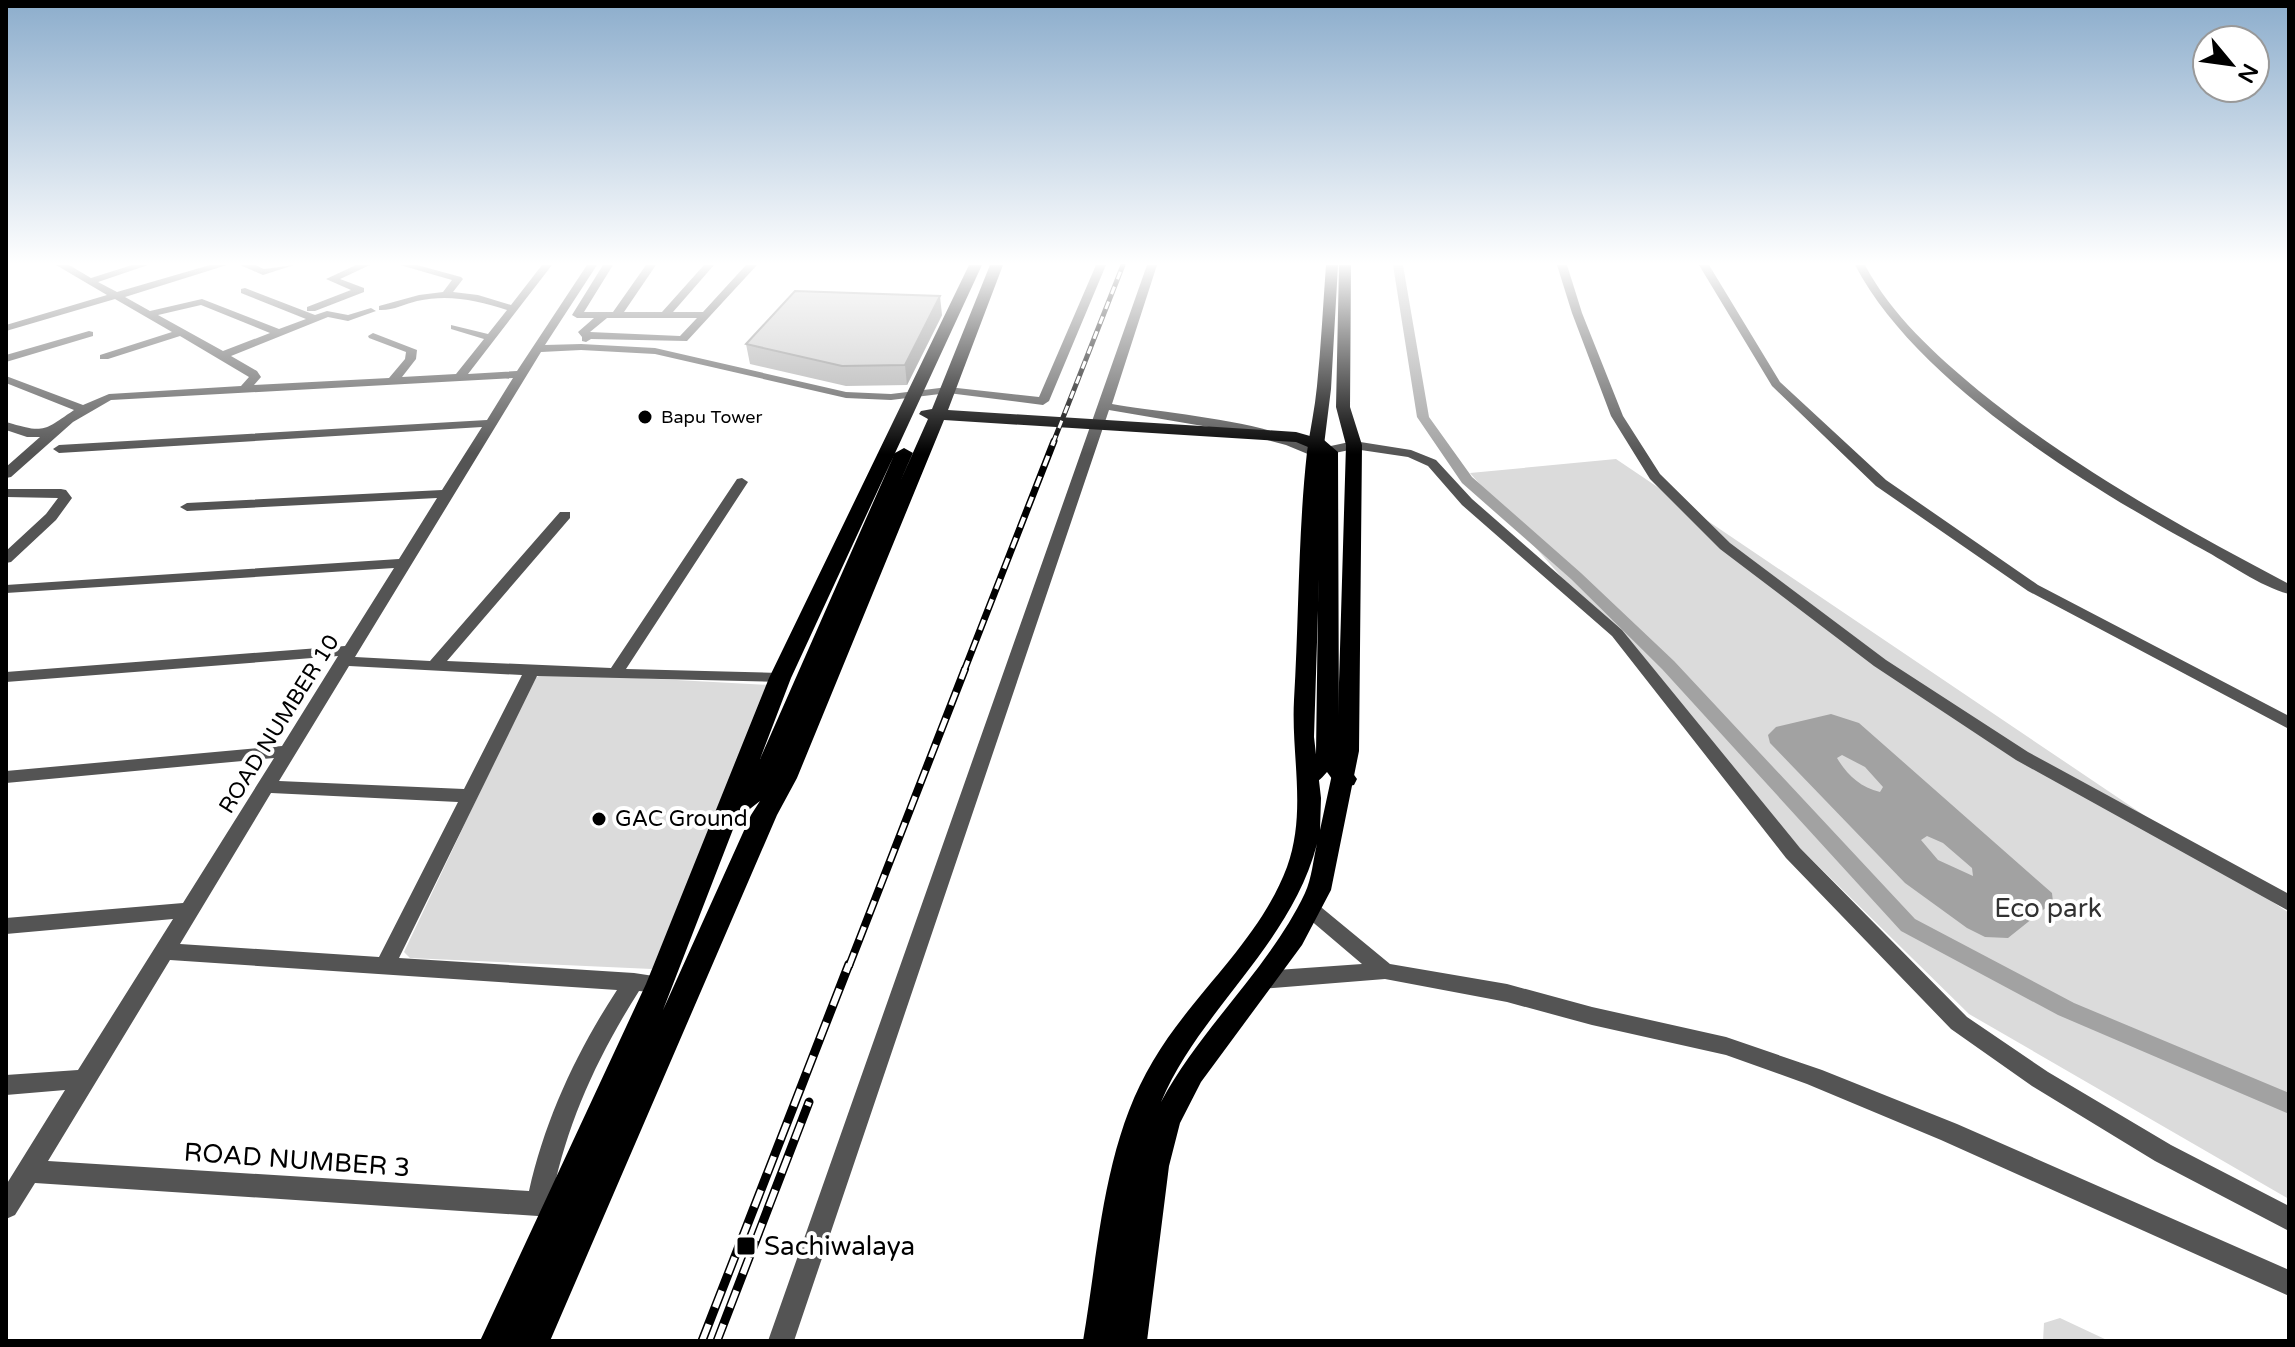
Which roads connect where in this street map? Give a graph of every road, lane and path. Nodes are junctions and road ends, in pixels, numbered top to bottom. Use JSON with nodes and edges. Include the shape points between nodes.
{"nodes":[{"id":1,"x":171,"y":328,"type":"edge"},
{"id":2,"x":267,"y":328,"type":"edge"},
{"id":3,"x":293,"y":328,"type":"edge"},
{"id":4,"x":458,"y":328,"type":"edge"},
{"id":5,"x":498,"y":328,"type":"edge"},
{"id":6,"x":551,"y":328,"type":"edge"},
{"id":7,"x":589,"y":328,"type":"edge"},
{"id":8,"x":694,"y":328,"type":"edge"},
{"id":9,"x":950,"y":328,"type":"edge"},
{"id":10,"x":956,"y":328,"type":"edge"},
{"id":11,"x":972,"y":328,"type":"edge"},
{"id":12,"x":1074,"y":328,"type":"edge"},
{"id":13,"x":1131,"y":328,"type":"edge"},
{"id":14,"x":1328,"y":328,"type":"edge"},
{"id":15,"x":1344,"y":328,"type":"edge"},
{"id":16,"x":1583,"y":328,"type":"edge"},
{"id":17,"x":1742,"y":328,"type":"edge"},
{"id":18,"x":1904,"y":328,"type":"edge"},
{"id":19,"x":1915,"y":328,"type":"edge"},
{"id":20,"x":180,"y":333,"type":"junction"},
{"id":21,"x":279,"y":333,"type":"junction"},
{"id":22,"x":89,"y":334,"type":"dead end"},
{"id":23,"x":373,"y":336,"type":"dead end"},
{"id":24,"x":490,"y":338,"type":"junction"},
{"id":25,"x":584,"y":342,"type":"junction"},
{"id":26,"x":538,"y":347,"type":"junction"},
{"id":27,"x":223,"y":355,"type":"junction"},
{"id":28,"x":104,"y":357,"type":"dead end"},
{"id":29,"x":6,"y":359,"type":"edge"},
{"id":30,"x":521,"y":374,"type":"junction"},
{"id":31,"x":460,"y":377,"type":"junction"},
{"id":32,"x":6,"y":379,"type":"edge"},
{"id":33,"x":392,"y":382,"type":"junction"},
{"id":34,"x":27,"y":387,"type":"junction"},
{"id":35,"x":244,"y":390,"type":"junction"},
{"id":36,"x":948,"y":390,"type":"junction"},
{"id":37,"x":6,"y":395,"type":"edge"},
{"id":38,"x":1105,"y":406,"type":"junction"},
{"id":39,"x":85,"y":410,"type":"junction"},
{"id":40,"x":916,"y":410,"type":"junction"},
{"id":41,"x":491,"y":423,"type":"junction"},
{"id":42,"x":6,"y":426,"type":"edge"},
{"id":43,"x":54,"y":433,"type":"junction"},
{"id":44,"x":897,"y":436,"type":"junction"},
{"id":45,"x":1354,"y":445,"type":"junction"},
{"id":46,"x":59,"y":449,"type":"dead end"},
{"id":47,"x":1315,"y":453,"type":"junction"},
{"id":48,"x":6,"y":474,"type":"edge"},
{"id":49,"x":742,"y":482,"type":"dead end"},
{"id":50,"x":6,"y":493,"type":"edge"},
{"id":51,"x":447,"y":494,"type":"junction"},
{"id":52,"x":187,"y":507,"type":"dead end"},
{"id":53,"x":565,"y":515,"type":"dead end"},
{"id":54,"x":6,"y":559,"type":"edge"},
{"id":55,"x":404,"y":563,"type":"junction"},
{"id":56,"x":2289,"y":580,"type":"edge"},
{"id":57,"x":6,"y":589,"type":"edge"},
{"id":58,"x":2289,"y":590,"type":"edge"},
{"id":59,"x":348,"y":656,"type":"junction"},
{"id":60,"x":434,"y":666,"type":"junction"},
{"id":61,"x":532,"y":671,"type":"junction"},
{"id":62,"x":616,"y":672,"type":"junction"},
{"id":63,"x":6,"y":677,"type":"edge"},
{"id":64,"x":780,"y":678,"type":"junction"},
{"id":65,"x":2289,"y":723,"type":"edge"},
{"id":66,"x":1328,"y":750,"type":"junction"},
{"id":67,"x":288,"y":751,"type":"junction"},
{"id":68,"x":6,"y":777,"type":"edge"},
{"id":69,"x":1309,"y":777,"type":"junction"},
{"id":70,"x":1345,"y":779,"type":"junction"},
{"id":71,"x":763,"y":782,"type":"junction"},
{"id":72,"x":266,"y":787,"type":"junction"},
{"id":73,"x":470,"y":796,"type":"junction"},
{"id":74,"x":728,"y":815,"type":"junction"},
{"id":75,"x":764,"y":815,"type":"junction"},
{"id":76,"x":2289,"y":903,"type":"edge"},
{"id":77,"x":1309,"y":908,"type":"junction"},
{"id":78,"x":190,"y":910,"type":"junction"},
{"id":79,"x":6,"y":926,"type":"edge"},
{"id":80,"x":165,"y":951,"type":"junction"},
{"id":81,"x":385,"y":965,"type":"junction"},
{"id":82,"x":1385,"y":971,"type":"junction"},
{"id":83,"x":1261,"y":980,"type":"junction"},
{"id":84,"x":634,"y":982,"type":"junction"},
{"id":85,"x":660,"y":984,"type":"junction"},
{"id":86,"x":85,"y":1079,"type":"junction"},
{"id":87,"x":6,"y":1085,"type":"edge"},
{"id":88,"x":14,"y":1190,"type":"edge"},
{"id":89,"x":550,"y":1205,"type":"junction"},
{"id":90,"x":2289,"y":1219,"type":"edge"},
{"id":91,"x":2289,"y":1283,"type":"edge"},
{"id":92,"x":498,"y":1341,"type":"edge"},
{"id":93,"x":532,"y":1341,"type":"edge"},
{"id":94,"x":781,"y":1341,"type":"edge"},
{"id":95,"x":1100,"y":1341,"type":"edge"},
{"id":96,"x":1130,"y":1341,"type":"edge"}],
"edges":[{"from":1,"to":20,"type":"street"},
{"from":2,"to":21,"type":"street"},
{"from":3,"to":21,"type":"street"},
{"from":4,"to":24,"type":"street"},
{"from":5,"to":24,"type":"street"},
{"from":6,"to":26,"type":"street","name":"ROAD NUMBER 10"},
{"from":7,"to":25,"type":"street","via":[[582,334]]},
{"from":8,"to":25,"type":"street","via":[[679,340]]},
{"from":9,"to":40,"type":"highway"},
{"from":10,"to":40,"type":"highway"},
{"from":11,"to":36,"type":"highway"},
{"from":12,"to":36,"type":"street","via":[[1043,401]]},
{"from":13,"to":38,"type":"street"},
{"from":14,"to":47,"type":"main road"},
{"from":15,"to":45,"type":"main road","via":[[1343,407]]},
{"from":16,"to":76,"type":"street","via":[[1617,416],[1655,476],[1725,546],[1880,663],[2022,756]]},
{"from":17,"to":65,"type":"street","via":[[1776,384],[1881,483],[2033,588]]},
{"from":18,"to":58,"type":"street","via":[[1980,398],[2047,448],[2133,504]]},
{"from":19,"to":56,"type":"street","via":[[2004,407],[2151,508]]},
{"from":20,"to":27,"type":"street"},
{"from":20,"to":28,"type":"street"},
{"from":21,"to":27,"type":"street"},
{"from":22,"to":29,"type":"street"},
{"from":23,"to":33,"type":"street","via":[[412,350]]},
{"from":24,"to":31,"type":"street"},
{"from":25,"to":26,"type":"street"},
{"from":25,"to":40,"type":"street","via":[[669,353]]},
{"from":26,"to":30,"type":"street","name":"ROAD NUMBER 10"},
{"from":27,"to":35,"type":"street","via":[[253,373]]},
{"from":30,"to":31,"type":"street"},
{"from":30,"to":41,"type":"street","name":"ROAD NUMBER 10"},
{"from":31,"to":33,"type":"street"},
{"from":32,"to":34,"type":"street"},
{"from":33,"to":35,"type":"street"},
{"from":34,"to":37,"type":"street"},
{"from":34,"to":39,"type":"street"},
{"from":35,"to":39,"type":"street","via":[[116,396]]},
{"from":36,"to":40,"type":"highway"},
{"from":36,"to":40,"type":"street"},
{"from":38,"to":47,"type":"street","via":[[1225,426],[1293,442]]},
{"from":38,"to":94,"type":"street"},
{"from":39,"to":43,"type":"street"},
{"from":40,"to":44,"type":"highway"},
{"from":40,"to":44,"type":"highway"},
{"from":40,"to":66,"type":"highway","via":[[1296,437],[1322,445],[1329,452]]},
{"from":40,"to":71,"type":"highway"},
{"from":40,"to":75,"type":"highway","via":[[785,778]]},
{"from":41,"to":46,"type":"street"},
{"from":41,"to":51,"type":"street","name":"ROAD NUMBER 10"},
{"from":42,"to":43,"type":"street"},
{"from":43,"to":48,"type":"street"},
{"from":44,"to":64,"type":"highway"},
{"from":45,"to":47,"type":"street"},
{"from":45,"to":70,"type":"main road"},
{"from":45,"to":90,"type":"street","via":[[1394,450],[1432,463],[1467,502],[1596,613],[1635,653],[1793,853],[1959,1023],[2163,1153]]},
{"from":47,"to":69,"type":"main road","via":[[1303,737]]},
{"from":49,"to":62,"type":"street"},
{"from":50,"to":54,"type":"street","via":[[61,493],[65,498]]},
{"from":51,"to":52,"type":"street"},
{"from":51,"to":55,"type":"street","name":"ROAD NUMBER 10"},
{"from":53,"to":60,"type":"street"},
{"from":55,"to":57,"type":"street"},
{"from":55,"to":59,"type":"street","name":"ROAD NUMBER 10"},
{"from":59,"to":60,"type":"street"},
{"from":59,"to":63,"type":"street"},
{"from":59,"to":67,"type":"street","name":"ROAD NUMBER 10"},
{"from":60,"to":61,"type":"street"},
{"from":61,"to":62,"type":"street"},
{"from":61,"to":73,"type":"street"},
{"from":62,"to":64,"type":"street"},
{"from":64,"to":74,"type":"highway"},
{"from":66,"to":69,"type":"highway"},
{"from":66,"to":70,"type":"highway"},
{"from":67,"to":68,"type":"street"},
{"from":67,"to":72,"type":"street","name":"ROAD NUMBER 10"},
{"from":69,"to":95,"type":"main road","via":[[1308,833],[1293,884],[1162,1070],[1142,1116],[1129,1163]]},
{"from":70,"to":77,"type":"main road","via":[[1319,890]]},
{"from":71,"to":74,"type":"highway"},
{"from":71,"to":75,"type":"highway"},
{"from":72,"to":73,"type":"street"},
{"from":72,"to":78,"type":"street","name":"ROAD NUMBER 10"},
{"from":73,"to":81,"type":"street"},
{"from":74,"to":85,"type":"highway"},
{"from":75,"to":93,"type":"highway"},
{"from":77,"to":82,"type":"street"},
{"from":77,"to":83,"type":"main road"},
{"from":78,"to":79,"type":"street"},
{"from":78,"to":80,"type":"street","name":"ROAD NUMBER 10"},
{"from":80,"to":81,"type":"street"},
{"from":80,"to":86,"type":"street","name":"ROAD NUMBER 10"},
{"from":81,"to":84,"type":"street"},
{"from":82,"to":83,"type":"street"},
{"from":82,"to":91,"type":"street","via":[[1507,993],[1753,1055],[1949,1132]]},
{"from":83,"to":96,"type":"main road","via":[[1191,1073],[1166,1121],[1154,1166]]},
{"from":84,"to":85,"type":"street"},
{"from":84,"to":89,"type":"street","via":[[600,1035],[550,1153]]},
{"from":85,"to":89,"type":"highway"},
{"from":86,"to":87,"type":"street"},
{"from":86,"to":88,"type":"street","name":"ROAD NUMBER 10"},
{"from":88,"to":89,"type":"street","name":"ROAD NUMBER 3"},
{"from":89,"to":92,"type":"highway"}]}
